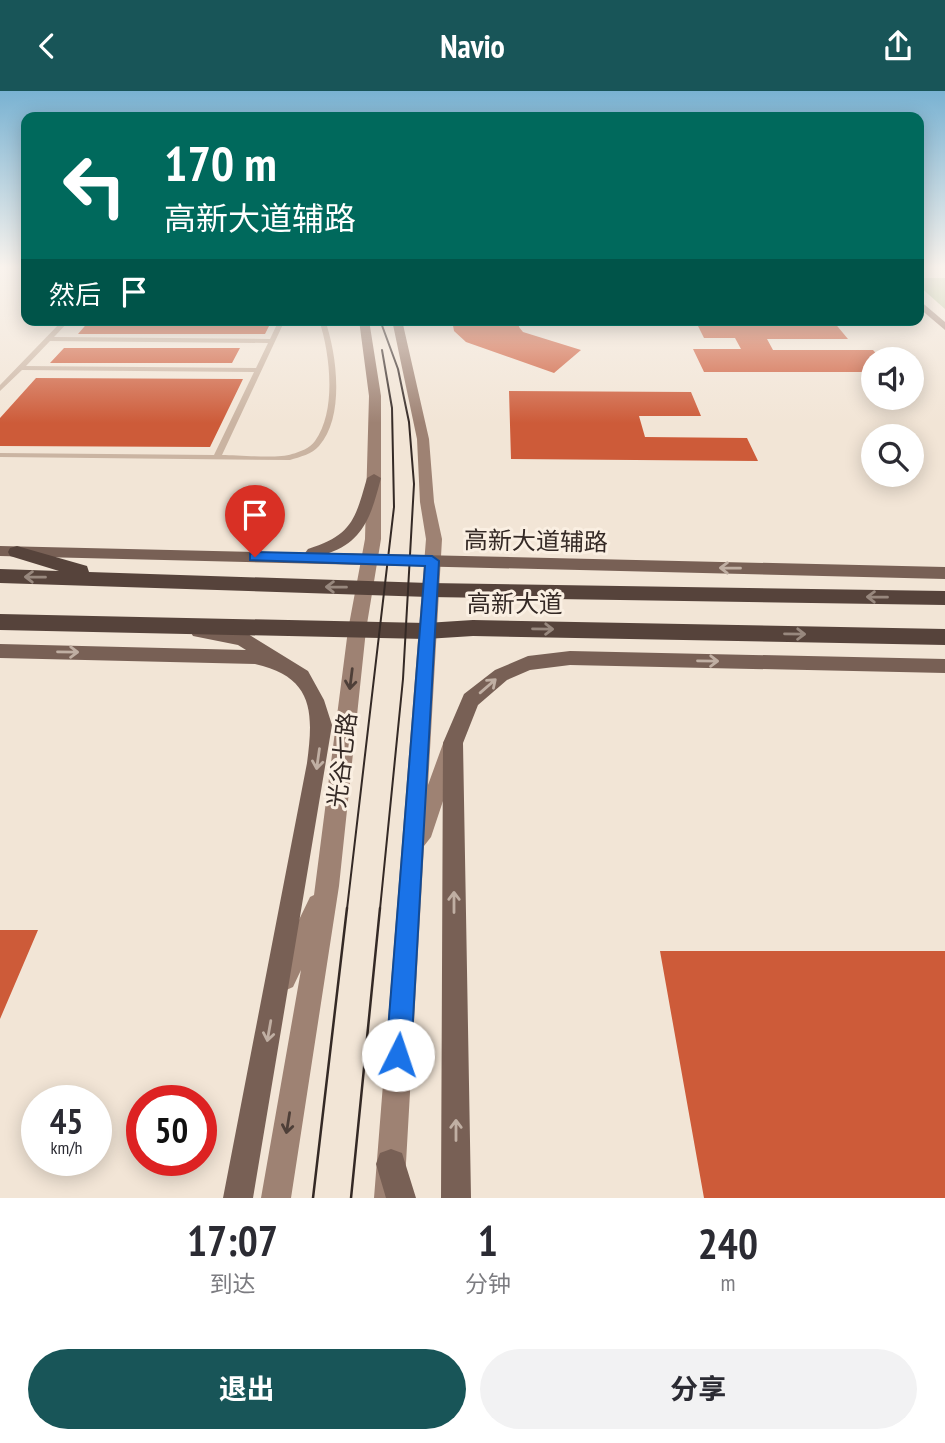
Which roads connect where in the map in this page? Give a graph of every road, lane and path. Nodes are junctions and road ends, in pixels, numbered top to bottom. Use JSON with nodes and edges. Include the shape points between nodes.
{"nodes":[{"id":1,"x":61,"y":326,"type":"edge"},
{"id":2,"x":279,"y":326,"type":"edge"},
{"id":3,"x":324,"y":326,"type":"edge"},
{"id":4,"x":365,"y":326,"type":"edge"},
{"id":5,"x":398,"y":326,"type":"edge"},
{"id":6,"x":49,"y":339,"type":"junction"},
{"id":7,"x":272,"y":341,"type":"junction"},
{"id":8,"x":20,"y":368,"type":"junction"},
{"id":9,"x":259,"y":370,"type":"junction"},
{"id":10,"x":0,"y":389,"type":"edge"},
{"id":11,"x":0,"y":455,"type":"edge"},
{"id":12,"x":217,"y":457,"type":"junction"},
{"id":13,"x":374,"y":478,"type":"junction"},
{"id":14,"x":8,"y":551,"type":"edge"},
{"id":15,"x":295,"y":558,"type":"junction"},
{"id":16,"x":369,"y":559,"type":"junction"},
{"id":17,"x":432,"y":561,"type":"junction"},
{"id":18,"x":945,"y":573,"type":"edge"},
{"id":19,"x":0,"y":576,"type":"edge"},
{"id":20,"x":106,"y":579,"type":"junction"},
{"id":21,"x":364,"y":587,"type":"junction"},
{"id":22,"x":429,"y":590,"type":"junction"},
{"id":23,"x":643,"y":593,"type":"junction"},
{"id":24,"x":945,"y":598,"type":"edge"},
{"id":25,"x":0,"y":622,"type":"edge"},
{"id":26,"x":175,"y":626,"type":"junction"},
{"id":27,"x":357,"y":630,"type":"junction"},
{"id":28,"x":426,"y":631,"type":"junction"},
{"id":29,"x":652,"y":631,"type":"junction"},
{"id":30,"x":945,"y":637,"type":"edge"},
{"id":31,"x":0,"y":651,"type":"edge"},
{"id":32,"x":282,"y":663,"type":"junction"},
{"id":33,"x":945,"y":666,"type":"edge"},
{"id":34,"x":315,"y":700,"type":"junction"},
{"id":35,"x":453,"y":743,"type":"junction"},
{"id":36,"x":340,"y":773,"type":"junction"},
{"id":37,"x":411,"y":863,"type":"junction"},
{"id":38,"x":327,"y":886,"type":"junction"},
{"id":39,"x":275,"y":996,"type":"junction"},
{"id":40,"x":391,"y":1164,"type":"junction"},
{"id":41,"x":238,"y":1198,"type":"edge"},
{"id":42,"x":276,"y":1198,"type":"edge"},
{"id":43,"x":388,"y":1198,"type":"edge"},
{"id":44,"x":401,"y":1198,"type":"edge"},
{"id":45,"x":456,"y":1198,"type":"edge"}],
"edges":[{"from":1,"to":6,"type":"lane"},
{"from":2,"to":7,"type":"lane"},
{"from":3,"to":12,"type":"lane","via":[[333,359],[333,388],[317,444],[290,458]]},
{"from":4,"to":13,"type":"street","name":"光谷七路","via":[[375,396]]},
{"from":5,"to":17,"type":"street","via":[[423,439],[434,540]]},
{"from":6,"to":7,"type":"lane"},
{"from":6,"to":8,"type":"lane"},
{"from":7,"to":9,"type":"lane"},
{"from":8,"to":9,"type":"lane"},
{"from":8,"to":10,"type":"lane"},
{"from":9,"to":12,"type":"lane"},
{"from":11,"to":12,"type":"lane"},
{"from":13,"to":15,"type":"main road","via":[[362,523],[353,535],[334,547]]},
{"from":13,"to":16,"type":"street","name":"光谷七路"},
{"from":14,"to":15,"type":"main road","name":"高新大道辅路"},
{"from":14,"to":20,"type":"highway"},
{"from":15,"to":16,"type":"main road","name":"高新大道辅路"},
{"from":16,"to":17,"type":"main road","name":"高新大道辅路"},
{"from":16,"to":21,"type":"street","name":"光谷七路"},
{"from":18,"to":17,"type":"main road","name":"高新大道辅路","one_way":true},
{"from":17,"to":22,"type":"street"},
{"from":20,"to":19,"type":"highway","name":"高新大道","one_way":true},
{"from":21,"to":20,"type":"highway","name":"高新大道","one_way":true},
{"from":21,"to":22,"type":"highway","name":"高新大道"},
{"from":21,"to":27,"type":"street","name":"光谷七路"},
{"from":22,"to":23,"type":"highway","name":"高新大道"},
{"from":22,"to":28,"type":"street"},
{"from":24,"to":23,"type":"highway","name":"高新大道","one_way":true},
{"from":23,"to":29,"type":"highway"},
{"from":25,"to":26,"type":"highway","name":"高新大道"},
{"from":26,"to":27,"type":"highway","name":"高新大道"},
{"from":26,"to":32,"type":"main road","via":[[243,639]]},
{"from":27,"to":28,"type":"highway","name":"高新大道"},
{"from":27,"to":36,"type":"street","name":"光谷七路","one_way":true},
{"from":28,"to":29,"type":"highway","name":"高新大道","one_way":true},
{"from":28,"to":37,"type":"street"},
{"from":29,"to":30,"type":"highway","name":"高新大道","one_way":true},
{"from":31,"to":32,"type":"main road","one_way":true,"via":[[255,657]]},
{"from":32,"to":34,"type":"main road","via":[[302,676]]},
{"from":35,"to":33,"type":"main road","one_way":true,"via":[[471,700],[500,675],[528,663],[570,658]]},
{"from":34,"to":36,"type":"street","via":[[339,733]]},
{"from":34,"to":39,"type":"main road","one_way":true,"via":[[322,725],[317,763]]},
{"from":35,"to":37,"type":"street"},
{"from":45,"to":35,"type":"main road","one_way":true},
{"from":36,"to":38,"type":"street","name":"光谷七路"},
{"from":37,"to":40,"type":"street"},
{"from":38,"to":39,"type":"street"},
{"from":38,"to":42,"type":"street","name":"光谷七路","one_way":true},
{"from":39,"to":41,"type":"main road","one_way":true},
{"from":40,"to":43,"type":"street"},
{"from":40,"to":44,"type":"main road"}]}
